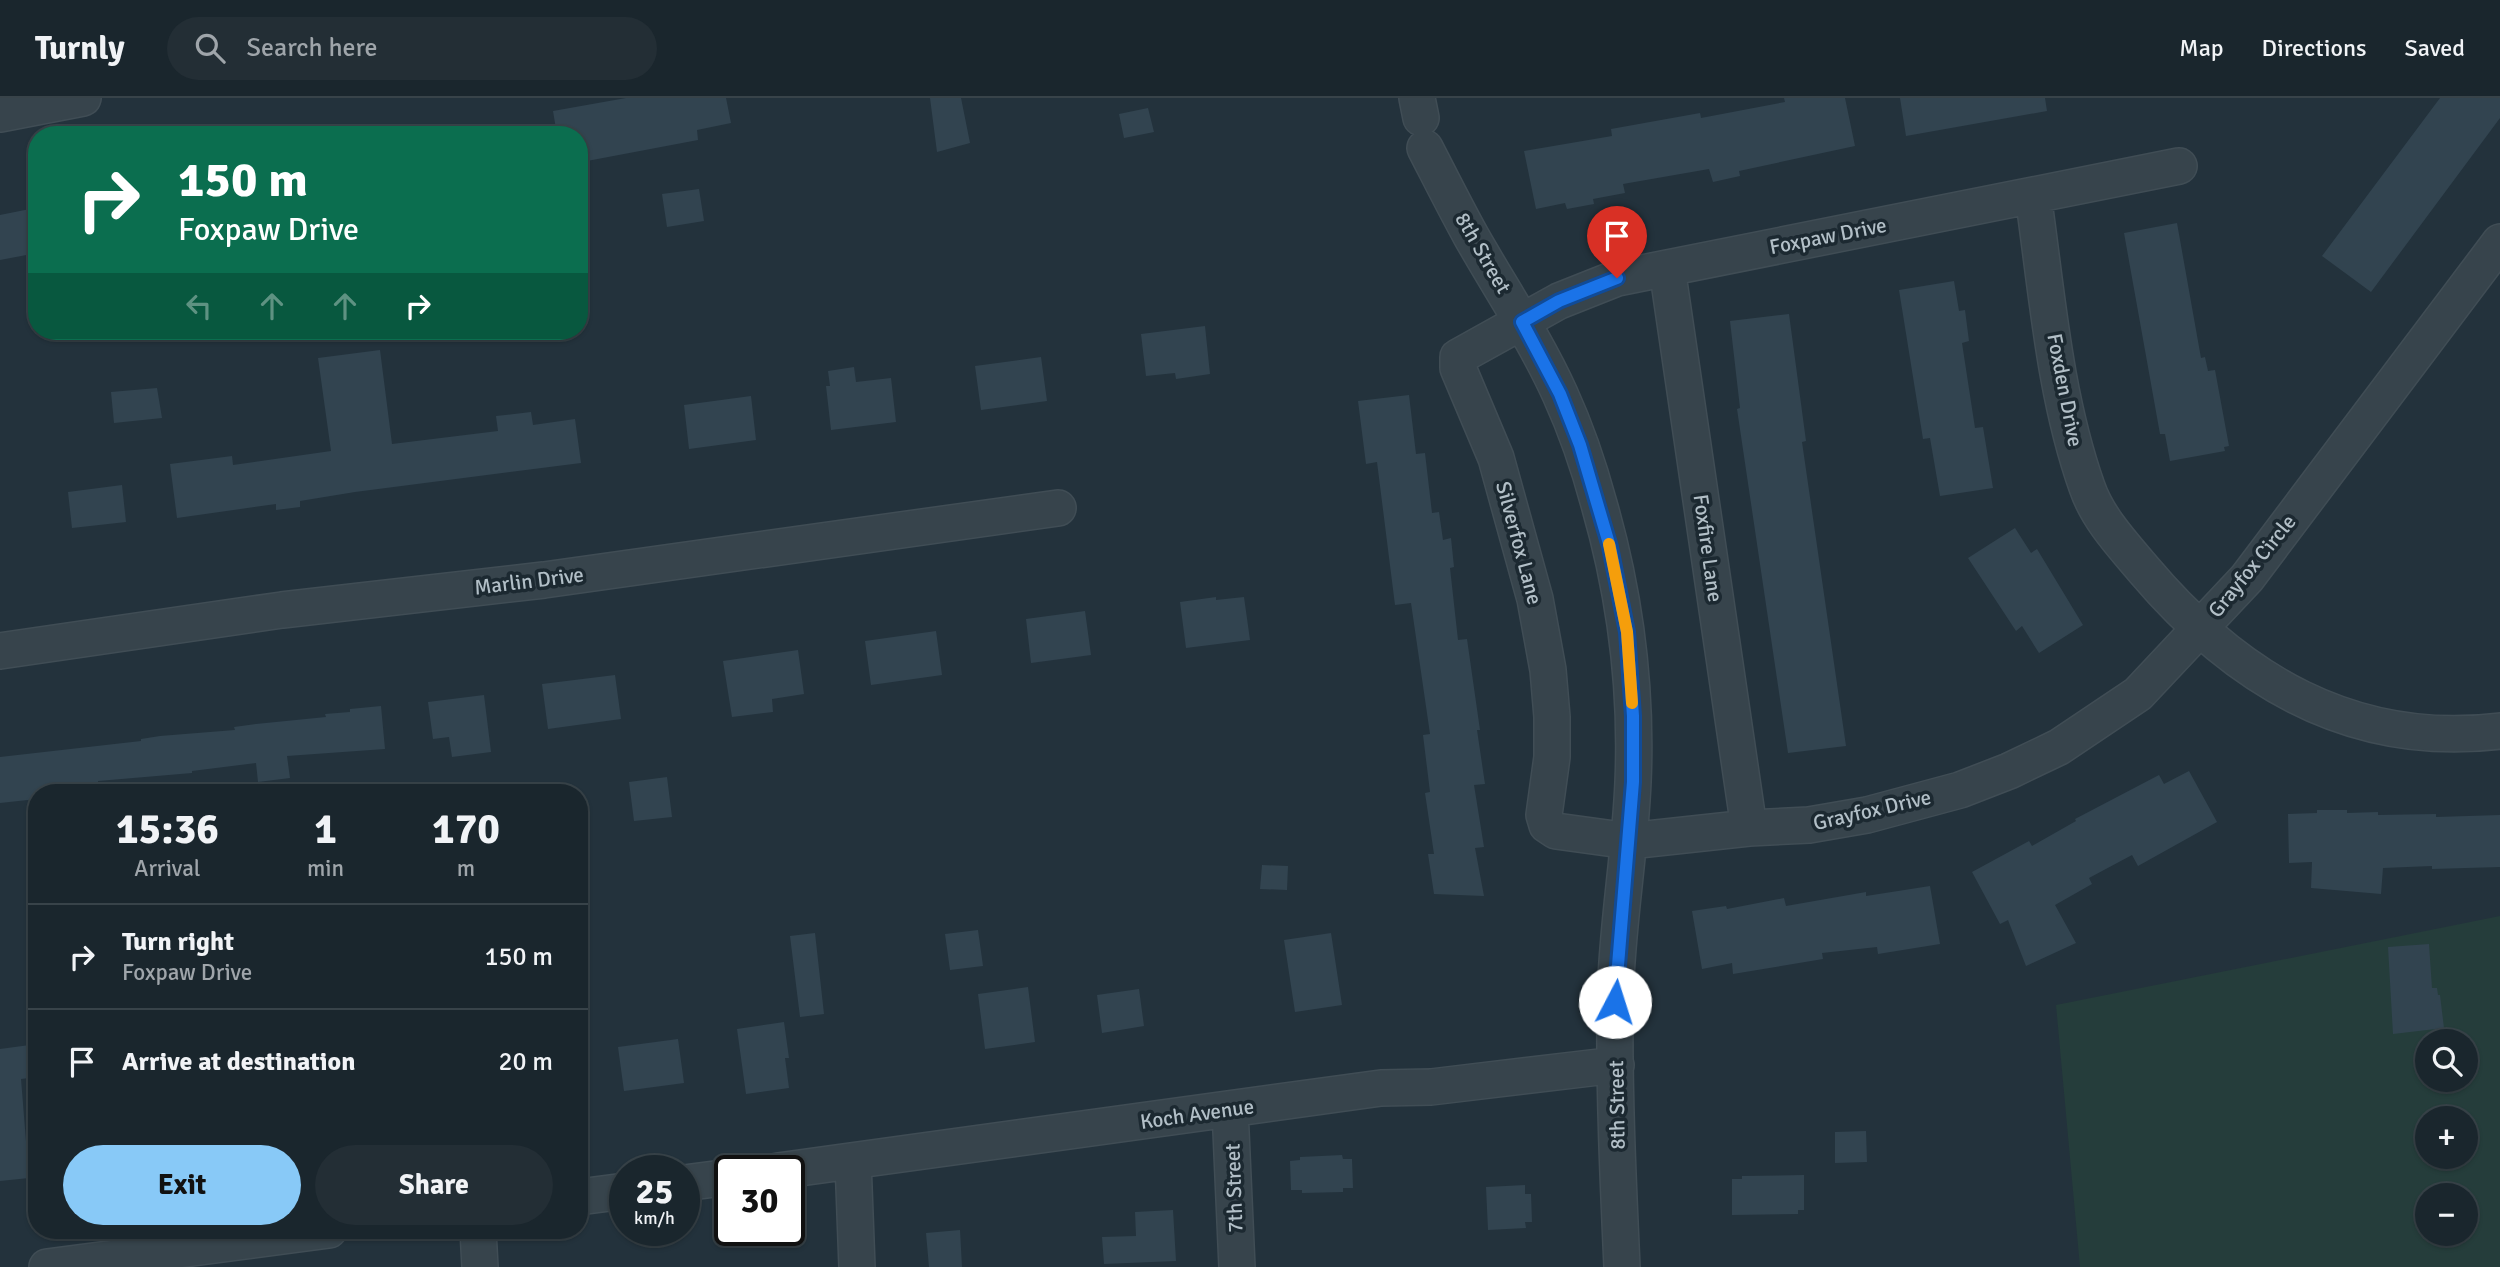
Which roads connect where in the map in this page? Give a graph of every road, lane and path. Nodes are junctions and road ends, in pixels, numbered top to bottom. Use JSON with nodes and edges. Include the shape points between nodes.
{"nodes":[{"id":1,"x":83,"y":98,"type":"edge"},
{"id":2,"x":0,"y":114,"type":"edge"},
{"id":3,"x":1421,"y":121,"type":"edge"},
{"id":4,"x":2179,"y":166,"type":"dead end"},
{"id":5,"x":2033,"y":195,"type":"junction"},
{"id":6,"x":2500,"y":242,"type":"edge"},
{"id":7,"x":1667,"y":268,"type":"junction"},
{"id":8,"x":1522,"y":322,"type":"junction"},
{"id":9,"x":1489,"y":340,"type":"joint"},
{"id":10,"x":1058,"y":508,"type":"dead end"},
{"id":11,"x":2201,"y":628,"type":"junction"},
{"id":12,"x":0,"y":651,"type":"edge"},
{"id":13,"x":2500,"y":731,"type":"edge"},
{"id":14,"x":1550,"y":771,"type":"joint"},
{"id":15,"x":1749,"y":828,"type":"junction"},
{"id":16,"x":1629,"y":841,"type":"junction"},
{"id":17,"x":1616,"y":1065,"type":"junction"},
{"id":18,"x":1230,"y":1109,"type":"junction"},
{"id":19,"x":853,"y":1161,"type":"junction"},
{"id":20,"x":805,"y":1167,"type":"edge"},
{"id":21,"x":609,"y":1193,"type":"edge"},
{"id":22,"x":588,"y":1196,"type":"edge"},
{"id":23,"x":267,"y":1239,"type":"edge"},
{"id":24,"x":478,"y":1239,"type":"edge"},
{"id":25,"x":96,"y":1264,"type":"edge"},
{"id":26,"x":47,"y":1267,"type":"edge"},
{"id":27,"x":480,"y":1267,"type":"edge"},
{"id":28,"x":857,"y":1267,"type":"edge"},
{"id":29,"x":1237,"y":1267,"type":"edge"},
{"id":30,"x":1622,"y":1267,"type":"edge"}],
"edges":[{"from":1,"to":2,"type":"street"},
{"from":3,"to":8,"type":"street","name":"8th Street","via":[[1472,237]]},
{"from":4,"to":5,"type":"street","name":"Foxpaw Drive"},
{"from":5,"to":7,"type":"street","name":"Foxpaw Drive"},
{"from":5,"to":11,"type":"street","name":"Foxden Drive","via":[[2065,413],[2088,490],[2110,529],[2163,592]]},
{"from":6,"to":11,"type":"street","name":"Grayfox Circle","via":[[2247,578]]},
{"from":7,"to":8,"type":"street","name":"Foxpaw Drive","via":[[1617,278],[1559,301]]},
{"from":7,"to":15,"type":"street","name":"Foxfire Lane"},
{"from":8,"to":9,"type":"street","name":"Foxpaw Drive"},
{"from":8,"to":16,"type":"street","name":"8th Street","via":[[1560,394],[1580,445],[1615,569],[1627,632],[1633,716]]},
{"from":9,"to":14,"type":"street","name":"Silverfox Lane","via":[[1458,357],[1458,368],[1496,458],[1535,599],[1548,670]]},
{"from":10,"to":12,"type":"street","name":"Marlin Drive"},
{"from":11,"to":13,"type":"street","name":"Grayfox Circle","via":[[2251,671],[2322,709],[2396,730],[2443,735]]},
{"from":11,"to":15,"type":"street","name":"Grayfox Drive","via":[[2138,694],[2059,747],[2008,771],[1960,790],[1867,816]]},
{"from":14,"to":16,"type":"street","name":"Grayfox Drive","via":[[1547,825],[1556,831]]},
{"from":15,"to":16,"type":"street","name":"Grayfox Drive"},
{"from":16,"to":17,"type":"street","name":"8th Street","via":[[1615,1002]]},
{"from":17,"to":18,"type":"street","name":"Koch Avenue","via":[[1432,1087],[1381,1088]]},
{"from":17,"to":30,"type":"street","name":"8th Street"},
{"from":18,"to":19,"type":"street","name":"Koch Avenue"},
{"from":18,"to":29,"type":"street","name":"7th Street"},
{"from":19,"to":20,"type":"street","name":"Koch Avenue"},
{"from":19,"to":28,"type":"street"},
{"from":21,"to":22,"type":"street"},
{"from":23,"to":25,"type":"street"},
{"from":24,"to":27,"type":"street"},
{"from":25,"to":26,"type":"street"}]}
